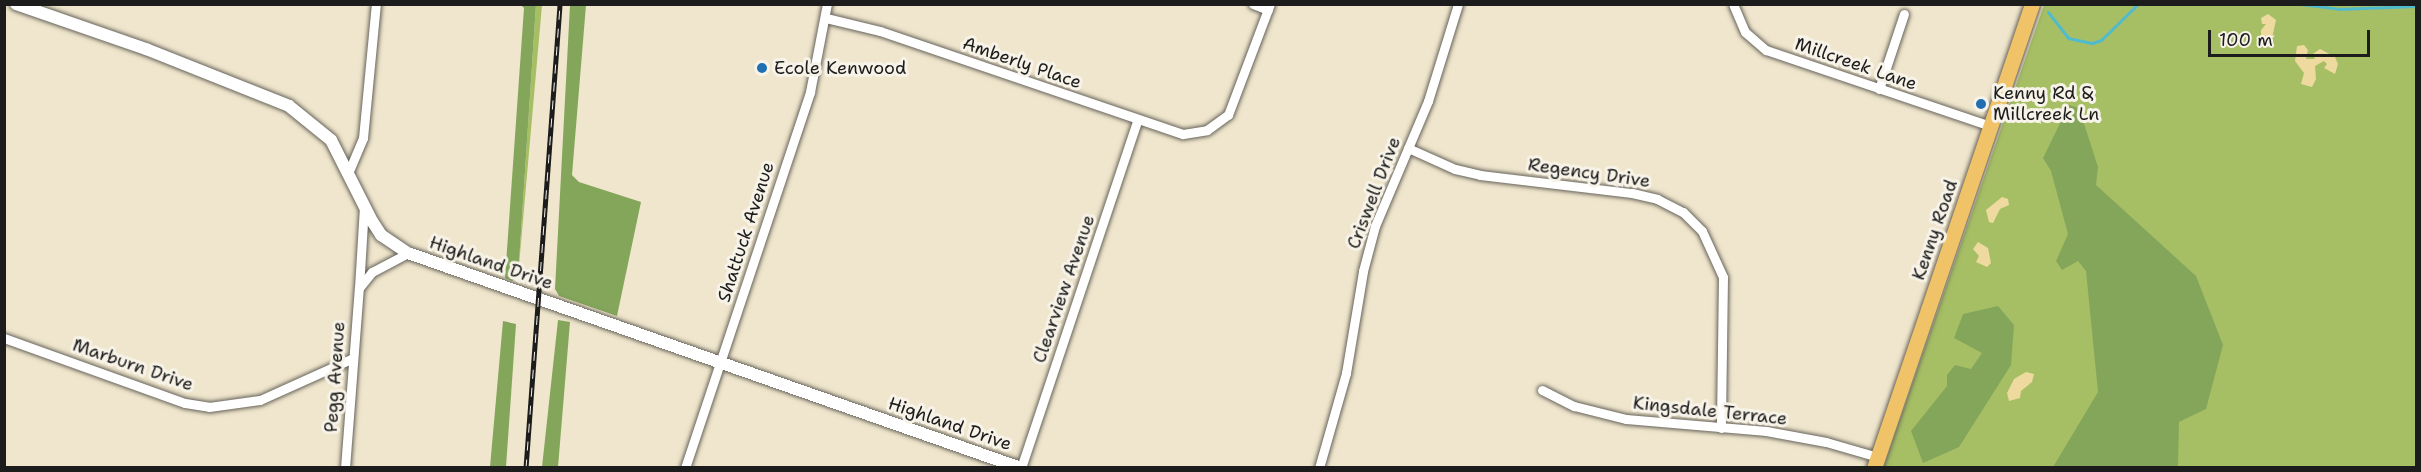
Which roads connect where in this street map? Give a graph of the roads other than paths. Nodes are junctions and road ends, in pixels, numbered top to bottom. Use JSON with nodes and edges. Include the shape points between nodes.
{"nodes":[{"id":1,"x":16,"y":4,"type":"edge"},
{"id":2,"x":376,"y":4,"type":"edge"},
{"id":3,"x":827,"y":4,"type":"edge"},
{"id":4,"x":1252,"y":4,"type":"edge"},
{"id":5,"x":1458,"y":4,"type":"edge"},
{"id":6,"x":1733,"y":4,"type":"edge"},
{"id":7,"x":2032,"y":4,"type":"edge"},
{"id":8,"x":1269,"y":7,"type":"edge"},
{"id":9,"x":1904,"y":14,"type":"dead end"},
{"id":10,"x":826,"y":18,"type":"junction"},
{"id":11,"x":1879,"y":89,"type":"junction"},
{"id":12,"x":1137,"y":121,"type":"junction"},
{"id":13,"x":1991,"y":126,"type":"junction"},
{"id":14,"x":1408,"y":148,"type":"junction"},
{"id":15,"x":349,"y":171,"type":"junction"},
{"id":16,"x":364,"y":206,"type":"junction"},
{"id":17,"x":408,"y":253,"type":"junction"},
{"id":18,"x":359,"y":288,"type":"junction"},
{"id":19,"x":4,"y":338,"type":"edge"},
{"id":20,"x":353,"y":358,"type":"junction"},
{"id":21,"x":720,"y":362,"type":"junction"},
{"id":22,"x":1542,"y":390,"type":"dead end"},
{"id":23,"x":1721,"y":428,"type":"junction"},
{"id":24,"x":1876,"y":462,"type":"edge"},
{"id":25,"x":345,"y":468,"type":"edge"},
{"id":26,"x":685,"y":468,"type":"edge"},
{"id":27,"x":1021,"y":468,"type":"edge"},
{"id":28,"x":1319,"y":468,"type":"edge"}],
"edges":[{"from":1,"to":15,"type":"street","name":"Highland Drive","via":[[178,61],[289,106],[331,140]]},
{"from":2,"to":15,"type":"street","via":[[363,138]]},
{"from":3,"to":10,"type":"street","name":"Shattuck Avenue"},
{"from":4,"to":8,"type":"street"},
{"from":5,"to":14,"type":"street","name":"Criswell Drive","via":[[1428,101]]},
{"from":6,"to":11,"type":"street","name":"Millcreek Lane","via":[[1745,32],[1766,50]]},
{"from":7,"to":13,"type":"main road","name":"Kenny Road"},
{"from":8,"to":12,"type":"street","name":"Amberly Place","via":[[1228,115],[1207,130],[1183,134]]},
{"from":9,"to":11,"type":"street"},
{"from":10,"to":12,"type":"street","name":"Amberly Place","via":[[880,31]]},
{"from":10,"to":21,"type":"street","name":"Shattuck Avenue","via":[[810,92]]},
{"from":11,"to":13,"type":"street","name":"Millcreek Lane"},
{"from":12,"to":27,"type":"street","name":"Clearview Avenue"},
{"from":13,"to":24,"type":"main road","name":"Kenny Road"},
{"from":14,"to":23,"type":"street","name":"Regency Drive","via":[[1455,169],[1480,175],[1632,193],[1657,199],[1683,212],[1702,231],[1723,277]]},
{"from":14,"to":28,"type":"street","name":"Criswell Drive","via":[[1375,226],[1363,271],[1346,373]]},
{"from":15,"to":16,"type":"street","name":"Highland Drive"},
{"from":16,"to":17,"type":"street","name":"Highland Drive","via":[[381,235]]},
{"from":16,"to":18,"type":"street","name":"Pegg Avenue"},
{"from":17,"to":18,"type":"street","via":[[372,272]]},
{"from":17,"to":21,"type":"street","name":"Highland Drive"},
{"from":18,"to":20,"type":"street","name":"Pegg Avenue"},
{"from":19,"to":20,"type":"street","name":"Marburn Drive","via":[[185,403],[209,407],[260,400]]},
{"from":20,"to":25,"type":"street","name":"Pegg Avenue"},
{"from":21,"to":26,"type":"street","name":"Shattuck Avenue"},
{"from":21,"to":27,"type":"street","name":"Highland Drive"},
{"from":22,"to":23,"type":"street","name":"Kingsdale Terrace","via":[[1574,406],[1626,419]]},
{"from":23,"to":24,"type":"street","name":"Kingsdale Terrace","via":[[1826,442]]}]}
